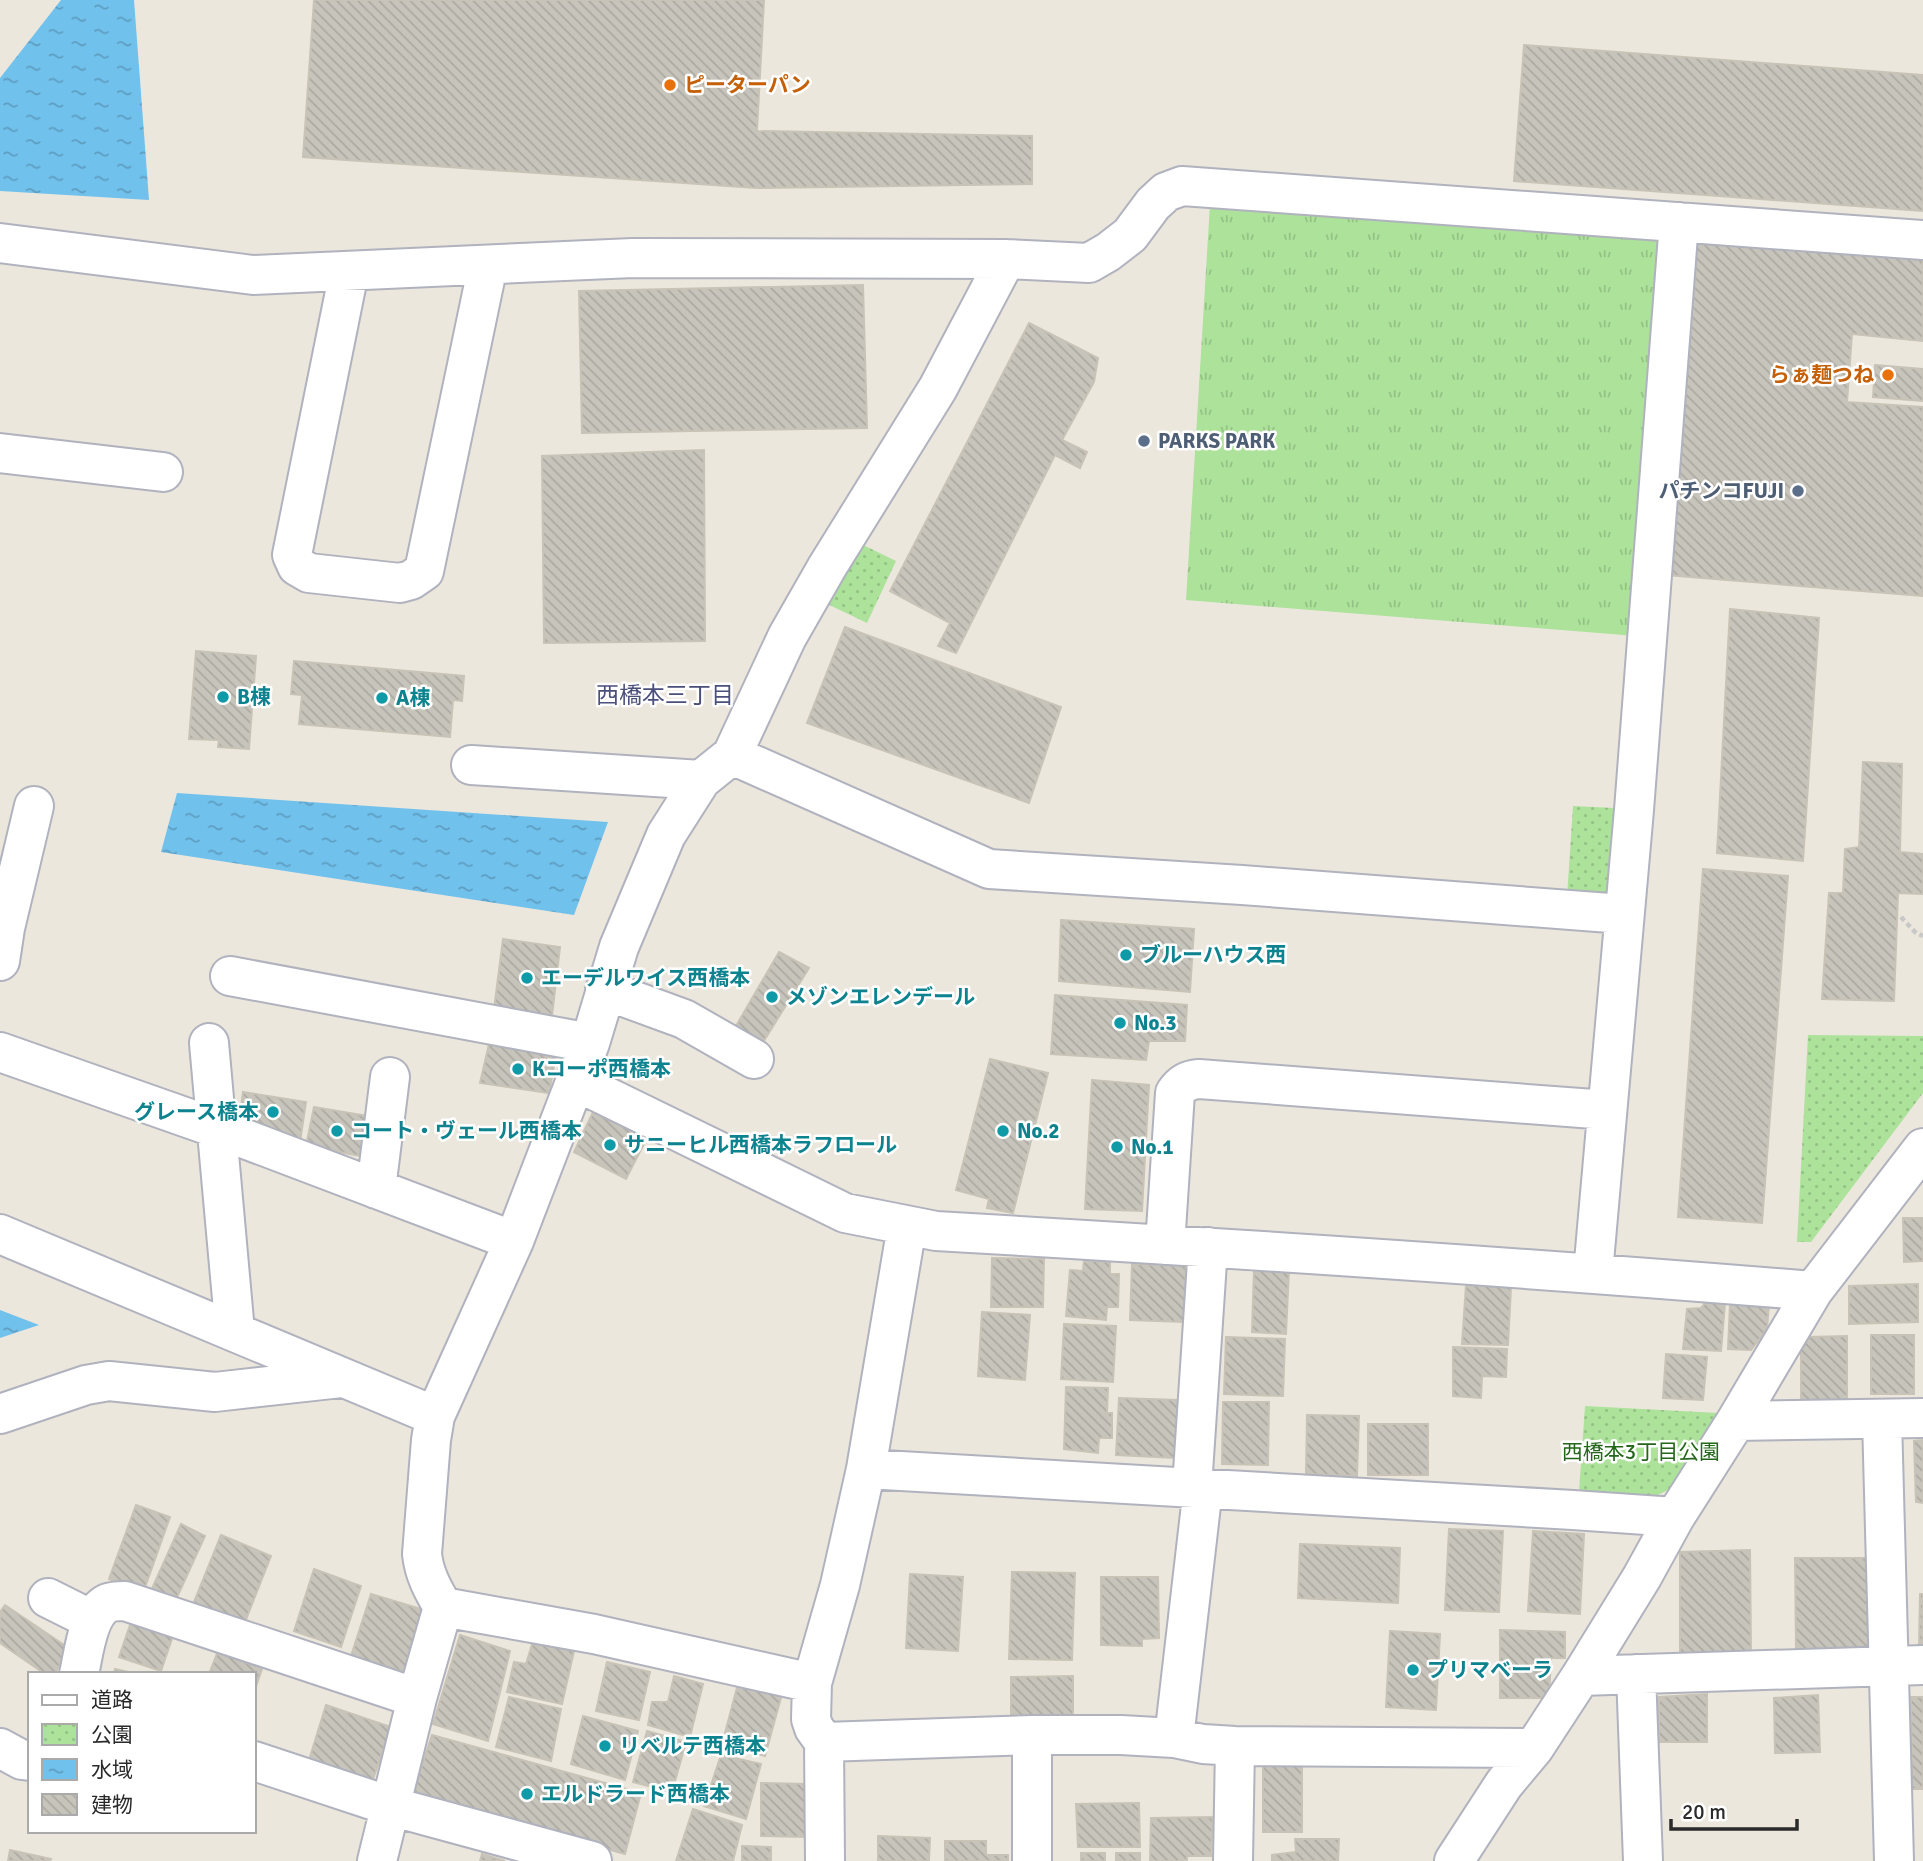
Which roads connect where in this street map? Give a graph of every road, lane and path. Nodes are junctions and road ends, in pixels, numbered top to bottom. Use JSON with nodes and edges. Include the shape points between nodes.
{"nodes":[{"id":1,"x":1679,"y":222,"type":"junction"},
{"id":2,"x":1923,"y":240,"type":"edge"},
{"id":3,"x":0,"y":243,"type":"edge"},
{"id":4,"x":1006,"y":259,"type":"junction"},
{"id":5,"x":488,"y":265,"type":"junction"},
{"id":6,"x":349,"y":272,"type":"junction"},
{"id":7,"x":0,"y":453,"type":"edge"},
{"id":8,"x":163,"y":472,"type":"dead end"},
{"id":9,"x":732,"y":755,"type":"junction"},
{"id":10,"x":471,"y":765,"type":"dead end"},
{"id":11,"x":701,"y":780,"type":"junction"},
{"id":12,"x":34,"y":806,"type":"dead end"},
{"id":13,"x":1623,"y":914,"type":"junction"},
{"id":14,"x":1901,"y":916,"type":"dead end"},
{"id":15,"x":1923,"y":936,"type":"edge"},
{"id":16,"x":0,"y":961,"type":"edge"},
{"id":17,"x":230,"y":976,"type":"dead end"},
{"id":18,"x":605,"y":990,"type":"junction"},
{"id":19,"x":209,"y":1043,"type":"dead end"},
{"id":20,"x":590,"y":1043,"type":"junction"},
{"id":21,"x":0,"y":1052,"type":"edge"},
{"id":22,"x":754,"y":1059,"type":"dead end"},
{"id":23,"x":390,"y":1077,"type":"dead end"},
{"id":24,"x":575,"y":1081,"type":"junction"},
{"id":25,"x":1606,"y":1110,"type":"junction"},
{"id":26,"x":216,"y":1128,"type":"junction"},
{"id":27,"x":1923,"y":1148,"type":"edge"},
{"id":28,"x":376,"y":1189,"type":"junction"},
{"id":29,"x":907,"y":1226,"type":"junction"},
{"id":30,"x":0,"y":1234,"type":"edge"},
{"id":31,"x":514,"y":1241,"type":"junction"},
{"id":32,"x":1164,"y":1245,"type":"junction"},
{"id":33,"x":1208,"y":1247,"type":"junction"},
{"id":34,"x":1593,"y":1273,"type":"junction"},
{"id":35,"x":1813,"y":1291,"type":"junction"},
{"id":36,"x":234,"y":1332,"type":"junction"},
{"id":37,"x":343,"y":1378,"type":"junction"},
{"id":38,"x":0,"y":1414,"type":"edge"},
{"id":39,"x":435,"y":1416,"type":"junction"},
{"id":40,"x":1923,"y":1418,"type":"edge"},
{"id":41,"x":1882,"y":1419,"type":"junction"},
{"id":42,"x":1736,"y":1421,"type":"junction"},
{"id":43,"x":866,"y":1469,"type":"junction"},
{"id":44,"x":1198,"y":1488,"type":"junction"},
{"id":45,"x":1675,"y":1517,"type":"junction"},
{"id":46,"x":48,"y":1598,"type":"dead end"},
{"id":47,"x":443,"y":1607,"type":"junction"},
{"id":48,"x":92,"y":1620,"type":"junction"},
{"id":49,"x":1906,"y":1666,"type":"edge"},
{"id":50,"x":79,"y":1672,"type":"edge"},
{"id":51,"x":1636,"y":1674,"type":"junction"},
{"id":52,"x":1581,"y":1676,"type":"junction"},
{"id":53,"x":812,"y":1683,"type":"junction"},
{"id":54,"x":417,"y":1698,"type":"junction"},
{"id":55,"x":1032,"y":1735,"type":"junction"},
{"id":56,"x":1174,"y":1738,"type":"junction"},
{"id":57,"x":824,"y":1742,"type":"junction"},
{"id":58,"x":1235,"y":1746,"type":"junction"},
{"id":59,"x":0,"y":1748,"type":"edge"},
{"id":60,"x":1534,"y":1748,"type":"junction"},
{"id":61,"x":28,"y":1761,"type":"edge"},
{"id":62,"x":256,"y":1762,"type":"edge"},
{"id":63,"x":390,"y":1806,"type":"junction"},
{"id":64,"x":377,"y":1861,"type":"edge"},
{"id":65,"x":592,"y":1861,"type":"edge"},
{"id":66,"x":825,"y":1861,"type":"edge"},
{"id":67,"x":1032,"y":1861,"type":"edge"},
{"id":68,"x":1233,"y":1861,"type":"edge"},
{"id":69,"x":1454,"y":1861,"type":"edge"},
{"id":70,"x":1643,"y":1861,"type":"edge"},
{"id":71,"x":1894,"y":1861,"type":"edge"}],
"edges":[{"from":1,"to":2,"type":"street"},
{"from":1,"to":4,"type":"street","via":[[1182,186],[1166,192],[1130,235],[1089,263]]},
{"from":1,"to":13,"type":"street"},
{"from":3,"to":6,"type":"street","via":[[253,275]]},
{"from":4,"to":5,"type":"street","via":[[647,257]]},
{"from":4,"to":9,"type":"street","via":[[938,388],[787,637]]},
{"from":5,"to":6,"type":"street"},
{"from":5,"to":6,"type":"street","via":[[424,571],[400,583],[309,573],[297,566],[292,555]]},
{"from":7,"to":8,"type":"street"},
{"from":9,"to":11,"type":"street"},
{"from":9,"to":13,"type":"street","via":[[989,869]]},
{"from":10,"to":11,"type":"street"},
{"from":11,"to":18,"type":"street","via":[[666,835]]},
{"from":12,"to":16,"type":"street"},
{"from":13,"to":25,"type":"street"},
{"from":14,"to":15,"type":"path"},
{"from":17,"to":20,"type":"street"},
{"from":18,"to":20,"type":"street"},
{"from":18,"to":22,"type":"street","via":[[684,1019]]},
{"from":19,"to":26,"type":"street"},
{"from":20,"to":24,"type":"street"},
{"from":21,"to":26,"type":"street"},
{"from":23,"to":28,"type":"street"},
{"from":24,"to":29,"type":"street","via":[[845,1213]]},
{"from":24,"to":31,"type":"street"},
{"from":25,"to":32,"type":"street","via":[[1188,1080],[1175,1093]]},
{"from":25,"to":34,"type":"street"},
{"from":26,"to":28,"type":"street"},
{"from":26,"to":36,"type":"street"},
{"from":27,"to":35,"type":"street"},
{"from":28,"to":31,"type":"street"},
{"from":29,"to":32,"type":"street"},
{"from":29,"to":43,"type":"street"},
{"from":30,"to":36,"type":"street"},
{"from":31,"to":39,"type":"street"},
{"from":32,"to":33,"type":"street"},
{"from":33,"to":34,"type":"street"},
{"from":33,"to":44,"type":"street"},
{"from":34,"to":35,"type":"street"},
{"from":35,"to":42,"type":"street"},
{"from":36,"to":37,"type":"street"},
{"from":37,"to":38,"type":"street","via":[[215,1392],[109,1381]]},
{"from":37,"to":39,"type":"street"},
{"from":39,"to":47,"type":"street","via":[[422,1554],[428,1580]]},
{"from":40,"to":41,"type":"street"},
{"from":41,"to":42,"type":"street"},
{"from":41,"to":49,"type":"street"},
{"from":42,"to":45,"type":"street"},
{"from":43,"to":44,"type":"street"},
{"from":43,"to":53,"type":"street"},
{"from":44,"to":45,"type":"street"},
{"from":44,"to":56,"type":"street"},
{"from":45,"to":52,"type":"street"},
{"from":46,"to":48,"type":"street"},
{"from":47,"to":53,"type":"street","via":[[594,1634]]},
{"from":47,"to":54,"type":"street"},
{"from":48,"to":50,"type":"street"},
{"from":48,"to":54,"type":"street","via":[[110,1602],[125,1601]]},
{"from":49,"to":51,"type":"street"},
{"from":49,"to":71,"type":"street"},
{"from":51,"to":52,"type":"street"},
{"from":51,"to":70,"type":"street"},
{"from":52,"to":60,"type":"street"},
{"from":53,"to":57,"type":"street","via":[[811,1719]]},
{"from":54,"to":63,"type":"street"},
{"from":55,"to":56,"type":"street"},
{"from":55,"to":57,"type":"street"},
{"from":55,"to":67,"type":"street"},
{"from":56,"to":58,"type":"street"},
{"from":57,"to":66,"type":"street"},
{"from":58,"to":60,"type":"street"},
{"from":58,"to":68,"type":"street"},
{"from":59,"to":61,"type":"street"},
{"from":60,"to":69,"type":"street","via":[[1504,1784]]},
{"from":62,"to":63,"type":"street"},
{"from":63,"to":64,"type":"street"},
{"from":63,"to":65,"type":"street"}]}
